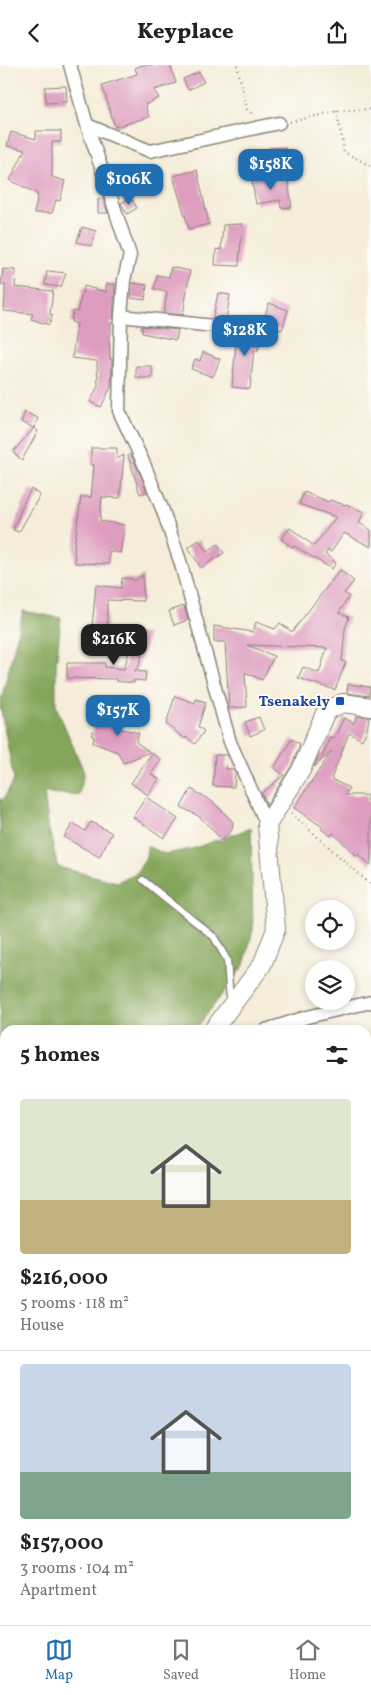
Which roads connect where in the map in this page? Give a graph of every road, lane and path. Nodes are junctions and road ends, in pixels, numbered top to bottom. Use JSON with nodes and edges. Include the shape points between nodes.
{"nodes":[{"id":1,"x":70,"y":65,"type":"edge"},
{"id":2,"x":237,"y":65,"type":"edge"},
{"id":3,"x":371,"y":109,"type":"edge"},
{"id":4,"x":337,"y":111,"type":"junction"},
{"id":5,"x":279,"y":123,"type":"joint"},
{"id":6,"x":87,"y":125,"type":"junction"},
{"id":7,"x":264,"y":126,"type":"junction"},
{"id":8,"x":371,"y":166,"type":"edge"},
{"id":9,"x":121,"y":316,"type":"junction"},
{"id":10,"x":223,"y":327,"type":"dead end"},
{"id":11,"x":371,"y":707,"type":"edge"},
{"id":12,"x":280,"y":804,"type":"junction"},
{"id":13,"x":267,"y":825,"type":"junction"},
{"id":14,"x":143,"y":880,"type":"dead end"},
{"id":15,"x":371,"y":885,"type":"edge"},
{"id":16,"x":371,"y":1002,"type":"edge"},
{"id":17,"x":231,"y":1006,"type":"junction"},
{"id":18,"x":217,"y":1025,"type":"edge"},
{"id":19,"x":282,"y":1025,"type":"edge"}],
"edges":[{"from":1,"to":6,"type":"street"},
{"from":2,"to":7,"type":"path","via":[[247,109]]},
{"from":3,"to":4,"type":"path"},
{"from":4,"to":5,"type":"path"},
{"from":4,"to":8,"type":"path","via":[[344,152]]},
{"from":5,"to":7,"type":"street"},
{"from":6,"to":7,"type":"street","via":[[150,151]]},
{"from":6,"to":9,"type":"street","via":[[130,255]]},
{"from":9,"to":10,"type":"street"},
{"from":9,"to":13,"type":"street","via":[[119,411],[163,511],[230,742]]},
{"from":11,"to":12,"type":"street","via":[[344,703],[326,711],[301,770]]},
{"from":12,"to":13,"type":"street"},
{"from":12,"to":15,"type":"path"},
{"from":13,"to":17,"type":"street","via":[[276,929],[262,965]]},
{"from":14,"to":17,"type":"lane","via":[[214,937],[227,960]]},
{"from":16,"to":19,"type":"street"},
{"from":17,"to":18,"type":"street"}]}
